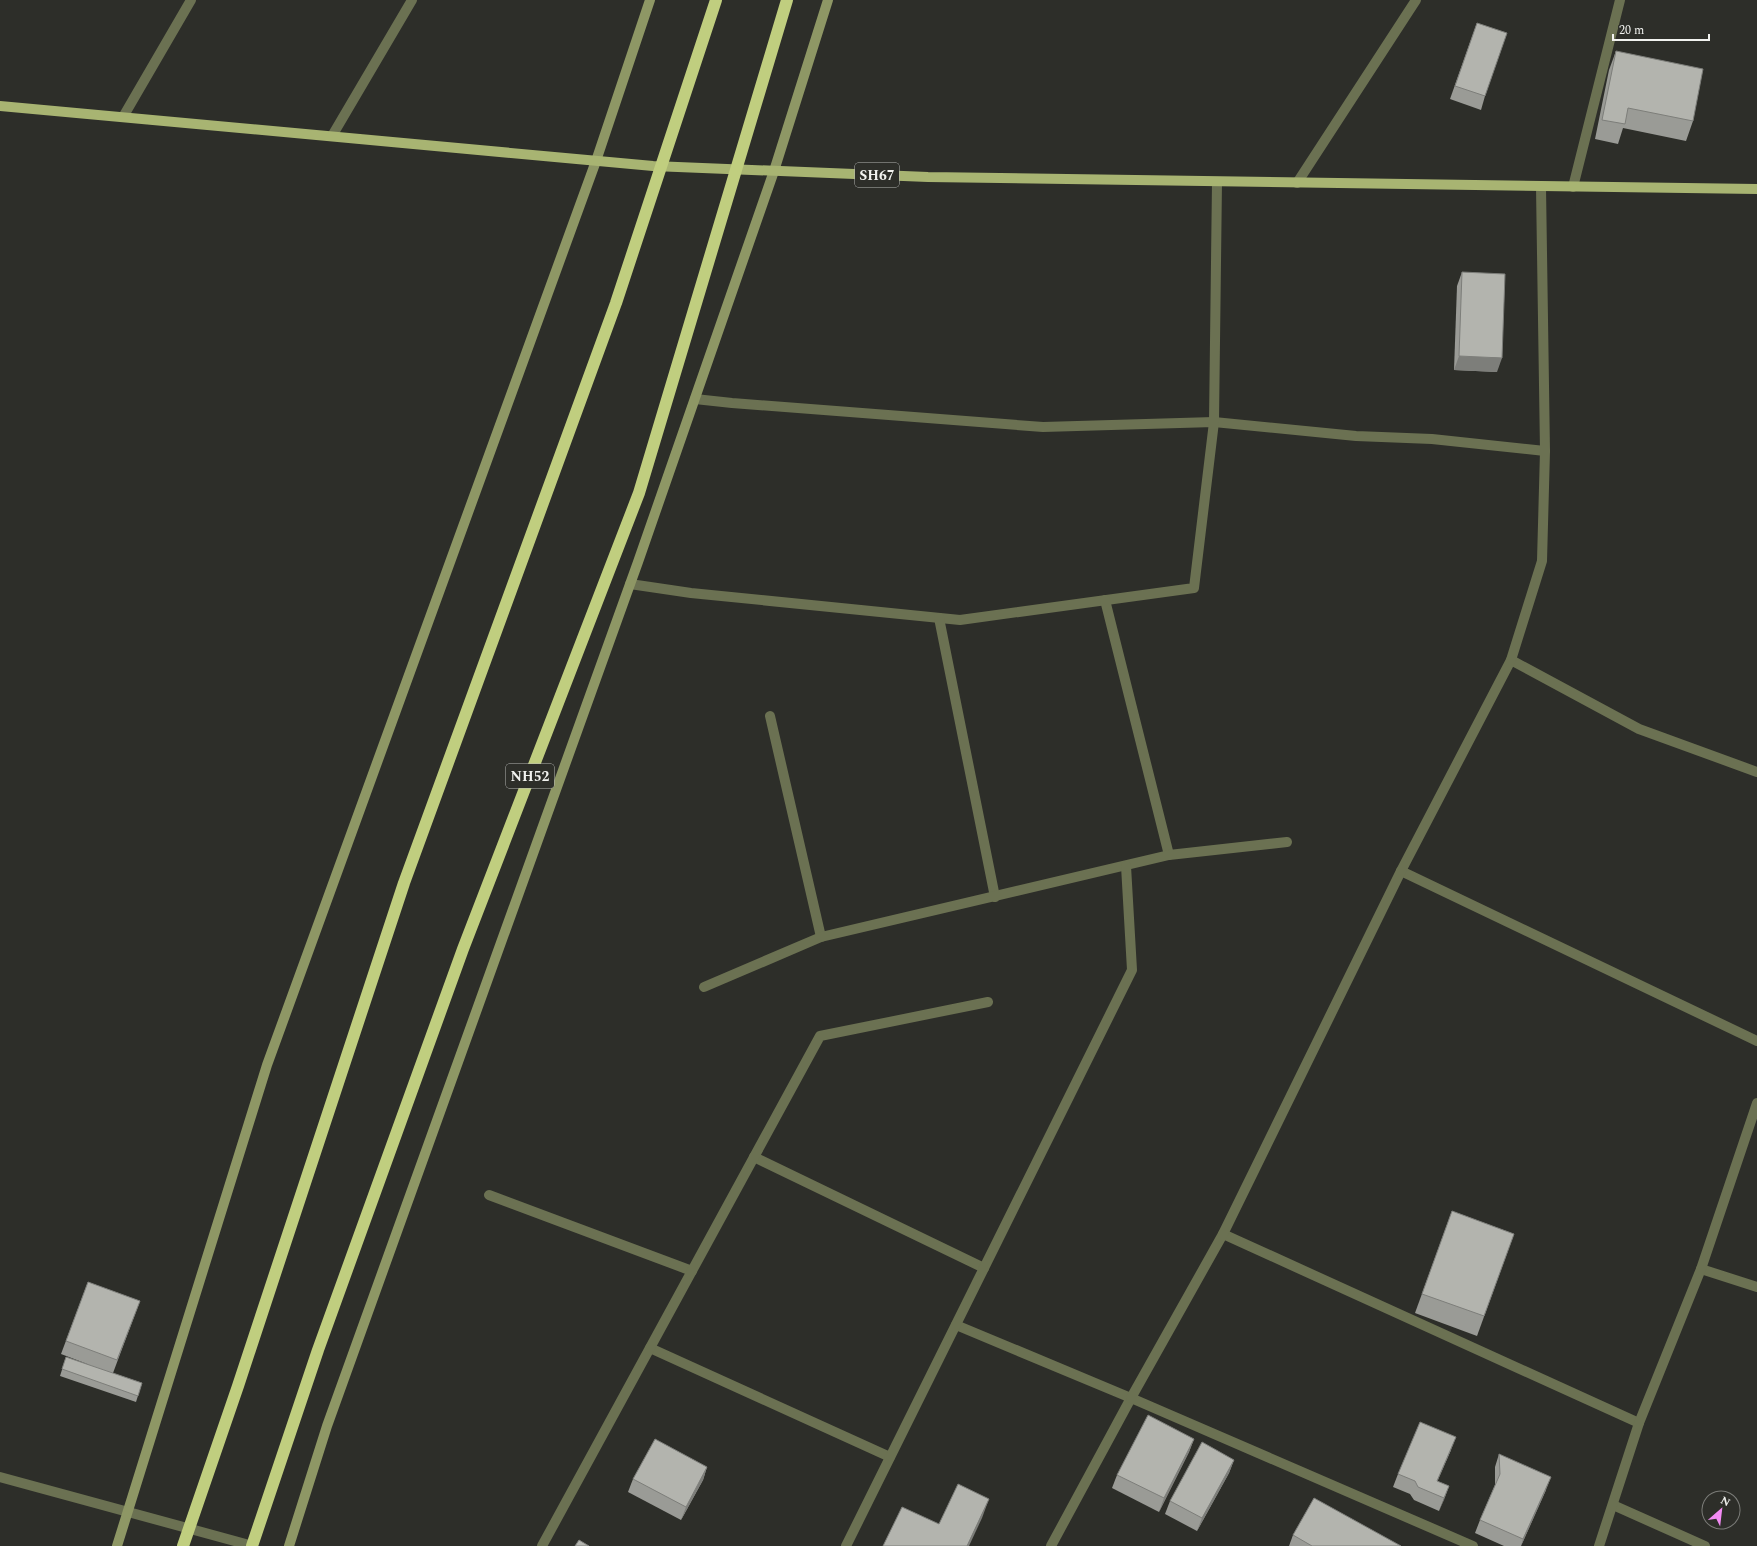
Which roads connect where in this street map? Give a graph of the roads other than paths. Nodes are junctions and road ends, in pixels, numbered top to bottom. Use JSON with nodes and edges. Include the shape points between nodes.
{"nodes":[{"id":1,"x":191,"y":0,"type":"edge"},
{"id":2,"x":412,"y":0,"type":"edge"},
{"id":3,"x":650,"y":0,"type":"edge"},
{"id":4,"x":716,"y":0,"type":"edge"},
{"id":5,"x":787,"y":0,"type":"edge"},
{"id":6,"x":828,"y":0,"type":"edge"},
{"id":7,"x":1416,"y":0,"type":"edge"},
{"id":8,"x":1620,"y":0,"type":"edge"},
{"id":9,"x":0,"y":106,"type":"edge"},
{"id":10,"x":123,"y":117,"type":"junction"},
{"id":11,"x":332,"y":136,"type":"junction"},
{"id":12,"x":596,"y":161,"type":"junction"},
{"id":13,"x":774,"y":171,"type":"junction"},
{"id":14,"x":1216,"y":182,"type":"junction"},
{"id":15,"x":1297,"y":183,"type":"junction"},
{"id":16,"x":1540,"y":187,"type":"junction"},
{"id":17,"x":1573,"y":187,"type":"junction"},
{"id":18,"x":1757,"y":189,"type":"edge"},
{"id":19,"x":695,"y":398,"type":"junction"},
{"id":20,"x":1214,"y":422,"type":"junction"},
{"id":21,"x":1545,"y":452,"type":"junction"},
{"id":22,"x":630,"y":584,"type":"junction"},
{"id":23,"x":1105,"y":600,"type":"junction"},
{"id":24,"x":939,"y":618,"type":"junction"},
{"id":25,"x":1511,"y":660,"type":"junction"},
{"id":26,"x":770,"y":716,"type":"dead end"},
{"id":27,"x":1757,"y":772,"type":"edge"},
{"id":28,"x":1287,"y":842,"type":"dead end"},
{"id":29,"x":1169,"y":856,"type":"junction"},
{"id":30,"x":1126,"y":866,"type":"junction"},
{"id":31,"x":1401,"y":871,"type":"junction"},
{"id":32,"x":995,"y":897,"type":"junction"},
{"id":33,"x":821,"y":937,"type":"junction"},
{"id":34,"x":704,"y":988,"type":"dead end"},
{"id":35,"x":988,"y":1002,"type":"dead end"},
{"id":36,"x":1757,"y":1041,"type":"edge"},
{"id":37,"x":1757,"y":1103,"type":"edge"},
{"id":38,"x":754,"y":1157,"type":"junction"},
{"id":39,"x":489,"y":1195,"type":"dead end"},
{"id":40,"x":1223,"y":1234,"type":"junction"},
{"id":41,"x":984,"y":1268,"type":"junction"},
{"id":42,"x":1701,"y":1269,"type":"junction"},
{"id":43,"x":692,"y":1271,"type":"junction"},
{"id":44,"x":1757,"y":1287,"type":"edge"},
{"id":45,"x":956,"y":1325,"type":"junction"},
{"id":46,"x":650,"y":1348,"type":"junction"},
{"id":47,"x":1131,"y":1398,"type":"junction"},
{"id":48,"x":1639,"y":1423,"type":"junction"},
{"id":49,"x":890,"y":1457,"type":"junction"},
{"id":50,"x":0,"y":1477,"type":"edge"},
{"id":51,"x":1613,"y":1505,"type":"junction"},
{"id":52,"x":128,"y":1511,"type":"junction"},
{"id":53,"x":117,"y":1546,"type":"edge"},
{"id":54,"x":183,"y":1546,"type":"edge"},
{"id":55,"x":253,"y":1546,"type":"edge"},
{"id":56,"x":289,"y":1546,"type":"edge"},
{"id":57,"x":542,"y":1546,"type":"edge"},
{"id":58,"x":846,"y":1546,"type":"edge"},
{"id":59,"x":1051,"y":1546,"type":"edge"},
{"id":60,"x":1473,"y":1546,"type":"edge"},
{"id":61,"x":1599,"y":1546,"type":"edge"},
{"id":62,"x":1705,"y":1546,"type":"edge"}],
"edges":[{"from":1,"to":10,"type":"street"},
{"from":2,"to":11,"type":"street"},
{"from":3,"to":12,"type":"main road"},
{"from":4,"to":54,"type":"highway","bridge":true,"via":[[616,303],[404,883]]},
{"from":5,"to":55,"type":"highway","number":"NH52","bridge":true,"via":[[639,493],[463,948],[320,1343]]},
{"from":6,"to":13,"type":"main road"},
{"from":7,"to":15,"type":"street"},
{"from":8,"to":17,"type":"street"},
{"from":9,"to":10,"type":"main road","number":"SH67"},
{"from":10,"to":11,"type":"main road","number":"SH67"},
{"from":11,"to":12,"type":"main road","number":"SH67"},
{"from":12,"to":13,"type":"main road","number":"SH67"},
{"from":12,"to":52,"type":"main road","via":[[267,1065]]},
{"from":13,"to":14,"type":"main road","number":"SH67","via":[[928,177]]},
{"from":13,"to":19,"type":"main road"},
{"from":14,"to":15,"type":"main road","number":"SH67"},
{"from":14,"to":20,"type":"street"},
{"from":15,"to":16,"type":"main road","number":"SH67"},
{"from":16,"to":17,"type":"main road","number":"SH67"},
{"from":16,"to":21,"type":"street"},
{"from":17,"to":18,"type":"main road","number":"SH67"},
{"from":19,"to":20,"type":"street","via":[[732,404],[1043,427]]},
{"from":19,"to":22,"type":"main road"},
{"from":20,"to":21,"type":"street","via":[[1356,436],[1432,439]]},
{"from":20,"to":23,"type":"street","via":[[1194,588]]},
{"from":21,"to":25,"type":"street","via":[[1542,561]]},
{"from":22,"to":24,"type":"street","via":[[691,593]]},
{"from":22,"to":56,"type":"main road","via":[[327,1426]]},
{"from":23,"to":24,"type":"street","via":[[960,620]]},
{"from":23,"to":29,"type":"street"},
{"from":24,"to":32,"type":"street"},
{"from":25,"to":27,"type":"street","via":[[1639,729]]},
{"from":25,"to":31,"type":"street"},
{"from":26,"to":33,"type":"street"},
{"from":28,"to":29,"type":"street"},
{"from":29,"to":30,"type":"street"},
{"from":30,"to":32,"type":"street"},
{"from":30,"to":41,"type":"street","via":[[1132,970]]},
{"from":31,"to":36,"type":"street"},
{"from":31,"to":40,"type":"street"},
{"from":32,"to":33,"type":"street"},
{"from":33,"to":34,"type":"street"},
{"from":35,"to":38,"type":"street","via":[[820,1036]]},
{"from":37,"to":42,"type":"street"},
{"from":38,"to":41,"type":"street"},
{"from":38,"to":43,"type":"street"},
{"from":39,"to":43,"type":"street"},
{"from":40,"to":47,"type":"street"},
{"from":40,"to":48,"type":"street"},
{"from":41,"to":45,"type":"street"},
{"from":42,"to":44,"type":"street"},
{"from":42,"to":48,"type":"street"},
{"from":43,"to":46,"type":"street"},
{"from":45,"to":47,"type":"street"},
{"from":45,"to":49,"type":"street"},
{"from":46,"to":49,"type":"street"},
{"from":46,"to":57,"type":"street"},
{"from":47,"to":59,"type":"street"},
{"from":47,"to":60,"type":"street"},
{"from":48,"to":51,"type":"street"},
{"from":49,"to":58,"type":"street"},
{"from":50,"to":52,"type":"street"},
{"from":51,"to":61,"type":"street"},
{"from":51,"to":62,"type":"street"},
{"from":52,"to":53,"type":"main road"},
{"from":52,"to":55,"type":"street"}]}
